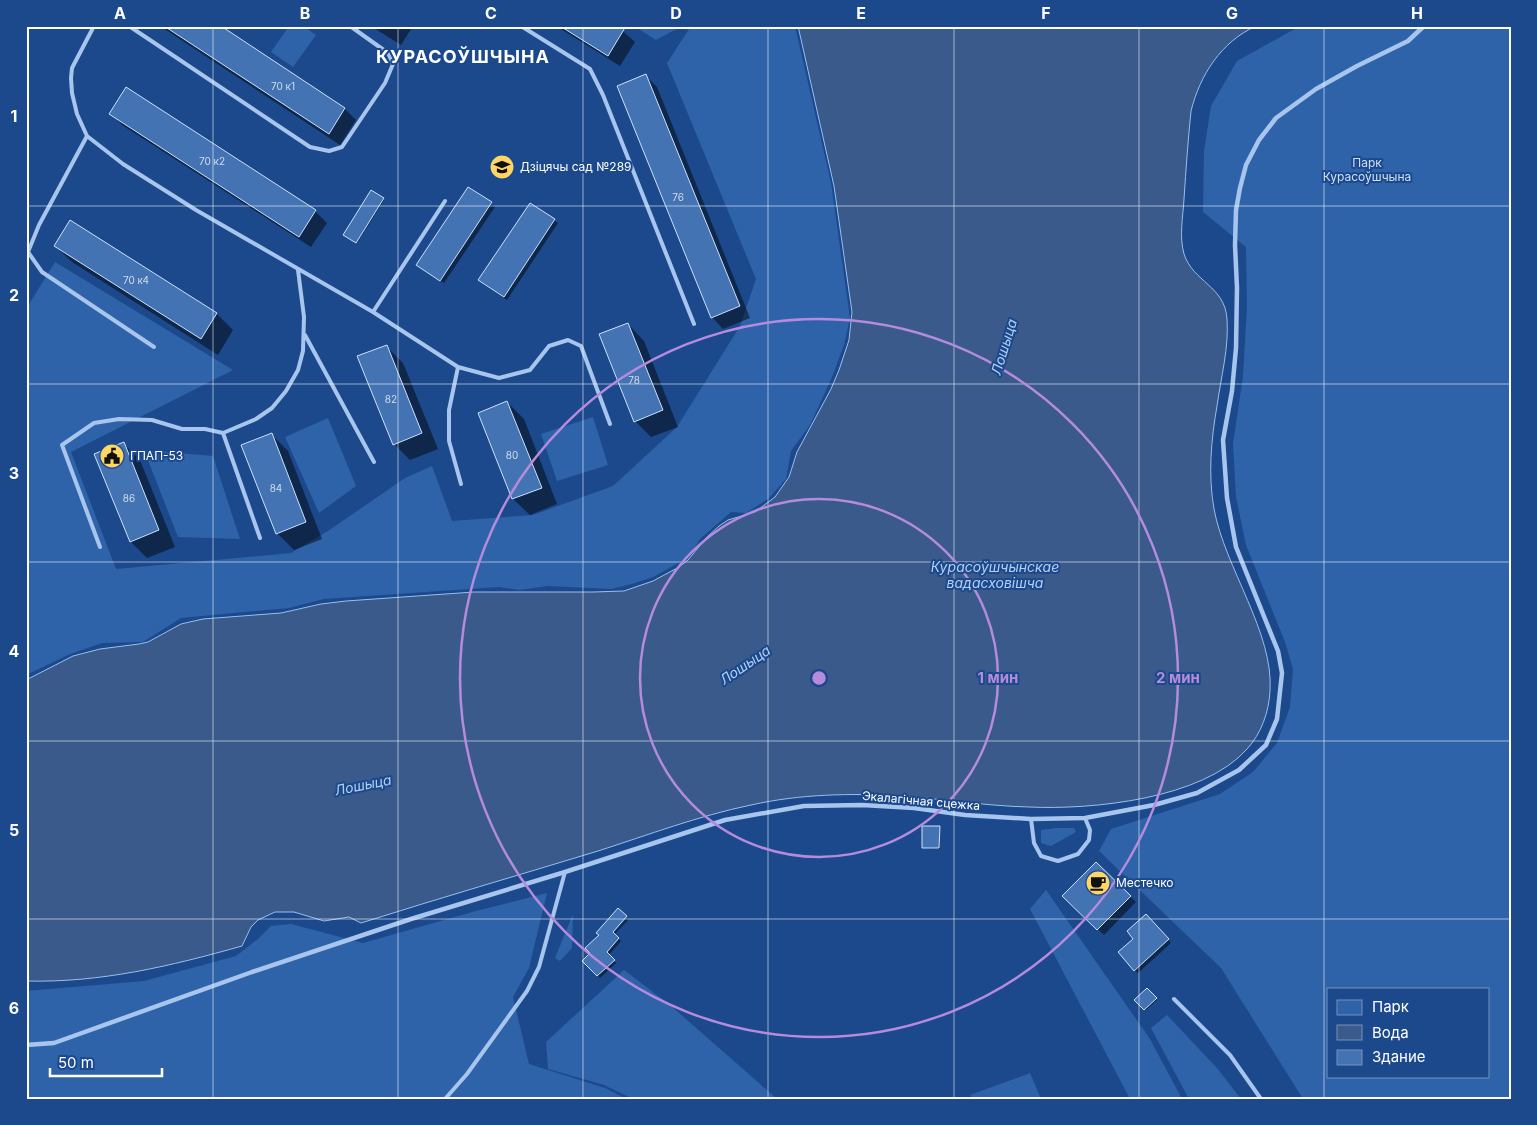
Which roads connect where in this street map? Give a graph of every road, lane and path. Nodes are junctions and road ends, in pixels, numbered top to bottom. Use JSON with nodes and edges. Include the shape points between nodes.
{"nodes":[{"id":1,"x":94,"y":26,"type":"edge"},
{"id":2,"x":129,"y":26,"type":"edge"},
{"id":3,"x":350,"y":26,"type":"edge"},
{"id":4,"x":521,"y":26,"type":"edge"},
{"id":5,"x":1424,"y":26,"type":"edge"},
{"id":6,"x":87,"y":136,"type":"junction"},
{"id":7,"x":444,"y":201,"type":"dead end"},
{"id":8,"x":298,"y":270,"type":"junction"},
{"id":9,"x":373,"y":312,"type":"junction"},
{"id":10,"x":694,"y":324,"type":"dead end"},
{"id":11,"x":304,"y":335,"type":"junction"},
{"id":12,"x":154,"y":347,"type":"dead end"},
{"id":13,"x":458,"y":368,"type":"junction"},
{"id":14,"x":610,"y":424,"type":"dead end"},
{"id":15,"x":222,"y":433,"type":"junction"},
{"id":16,"x":374,"y":462,"type":"dead end"},
{"id":17,"x":461,"y":484,"type":"dead end"},
{"id":18,"x":260,"y":538,"type":"dead end"},
{"id":19,"x":100,"y":547,"type":"dead end"},
{"id":20,"x":1085,"y":818,"type":"junction"},
{"id":21,"x":1031,"y":819,"type":"junction"},
{"id":22,"x":565,"y":872,"type":"junction"},
{"id":23,"x":1174,"y":999,"type":"dead end"},
{"id":24,"x":26,"y":1044,"type":"edge"},
{"id":25,"x":446,"y":1099,"type":"edge"},
{"id":26,"x":1260,"y":1099,"type":"edge"}],
"edges":[{"from":1,"to":6,"type":"lane","via":[[72,68],[71,78],[77,114]]},
{"from":2,"to":3,"type":"lane","via":[[310,147],[329,151],[342,147],[385,83],[393,64],[388,53]]},
{"from":4,"to":10,"type":"lane","via":[[590,69]]},
{"from":5,"to":20,"type":"street","name":"Экалагічная сцежка","via":[[1408,41],[1316,89],[1276,118],[1250,157],[1240,188],[1235,245],[1236,348],[1223,440],[1227,498],[1236,547],[1278,651],[1282,673],[1277,719],[1266,745],[1239,770],[1197,793]]},
{"from":6,"to":8,"type":"lane","via":[[123,164]]},
{"from":6,"to":12,"type":"lane","via":[[28,252],[42,272]]},
{"from":7,"to":9,"type":"lane"},
{"from":8,"to":9,"type":"lane"},
{"from":8,"to":11,"type":"lane"},
{"from":9,"to":13,"type":"lane"},
{"from":11,"to":15,"type":"lane","via":[[304,351],[298,370],[272,408],[256,419]]},
{"from":11,"to":16,"type":"lane"},
{"from":13,"to":14,"type":"lane","via":[[499,378],[530,370],[549,346],[568,340],[582,346]]},
{"from":13,"to":17,"type":"lane","via":[[449,410],[449,440]]},
{"from":15,"to":18,"type":"lane"},
{"from":15,"to":19,"type":"lane","via":[[182,429],[152,420],[119,419],[94,423],[62,445]]},
{"from":20,"to":21,"type":"street","name":"Экалагічная сцежка"},
{"from":20,"to":21,"type":"lane","via":[[1090,830],[1089,840],[1078,854],[1058,861],[1041,856],[1034,843]]},
{"from":21,"to":22,"type":"street","name":"Экалагічная сцежка","via":[[862,805],[804,806],[725,820]]},
{"from":22,"to":24,"type":"street","name":"Экалагічная сцежка","via":[[275,964],[54,1043]]},
{"from":22,"to":25,"type":"lane","via":[[540,968],[527,991]]},
{"from":23,"to":26,"type":"lane","via":[[1230,1055]]}]}
